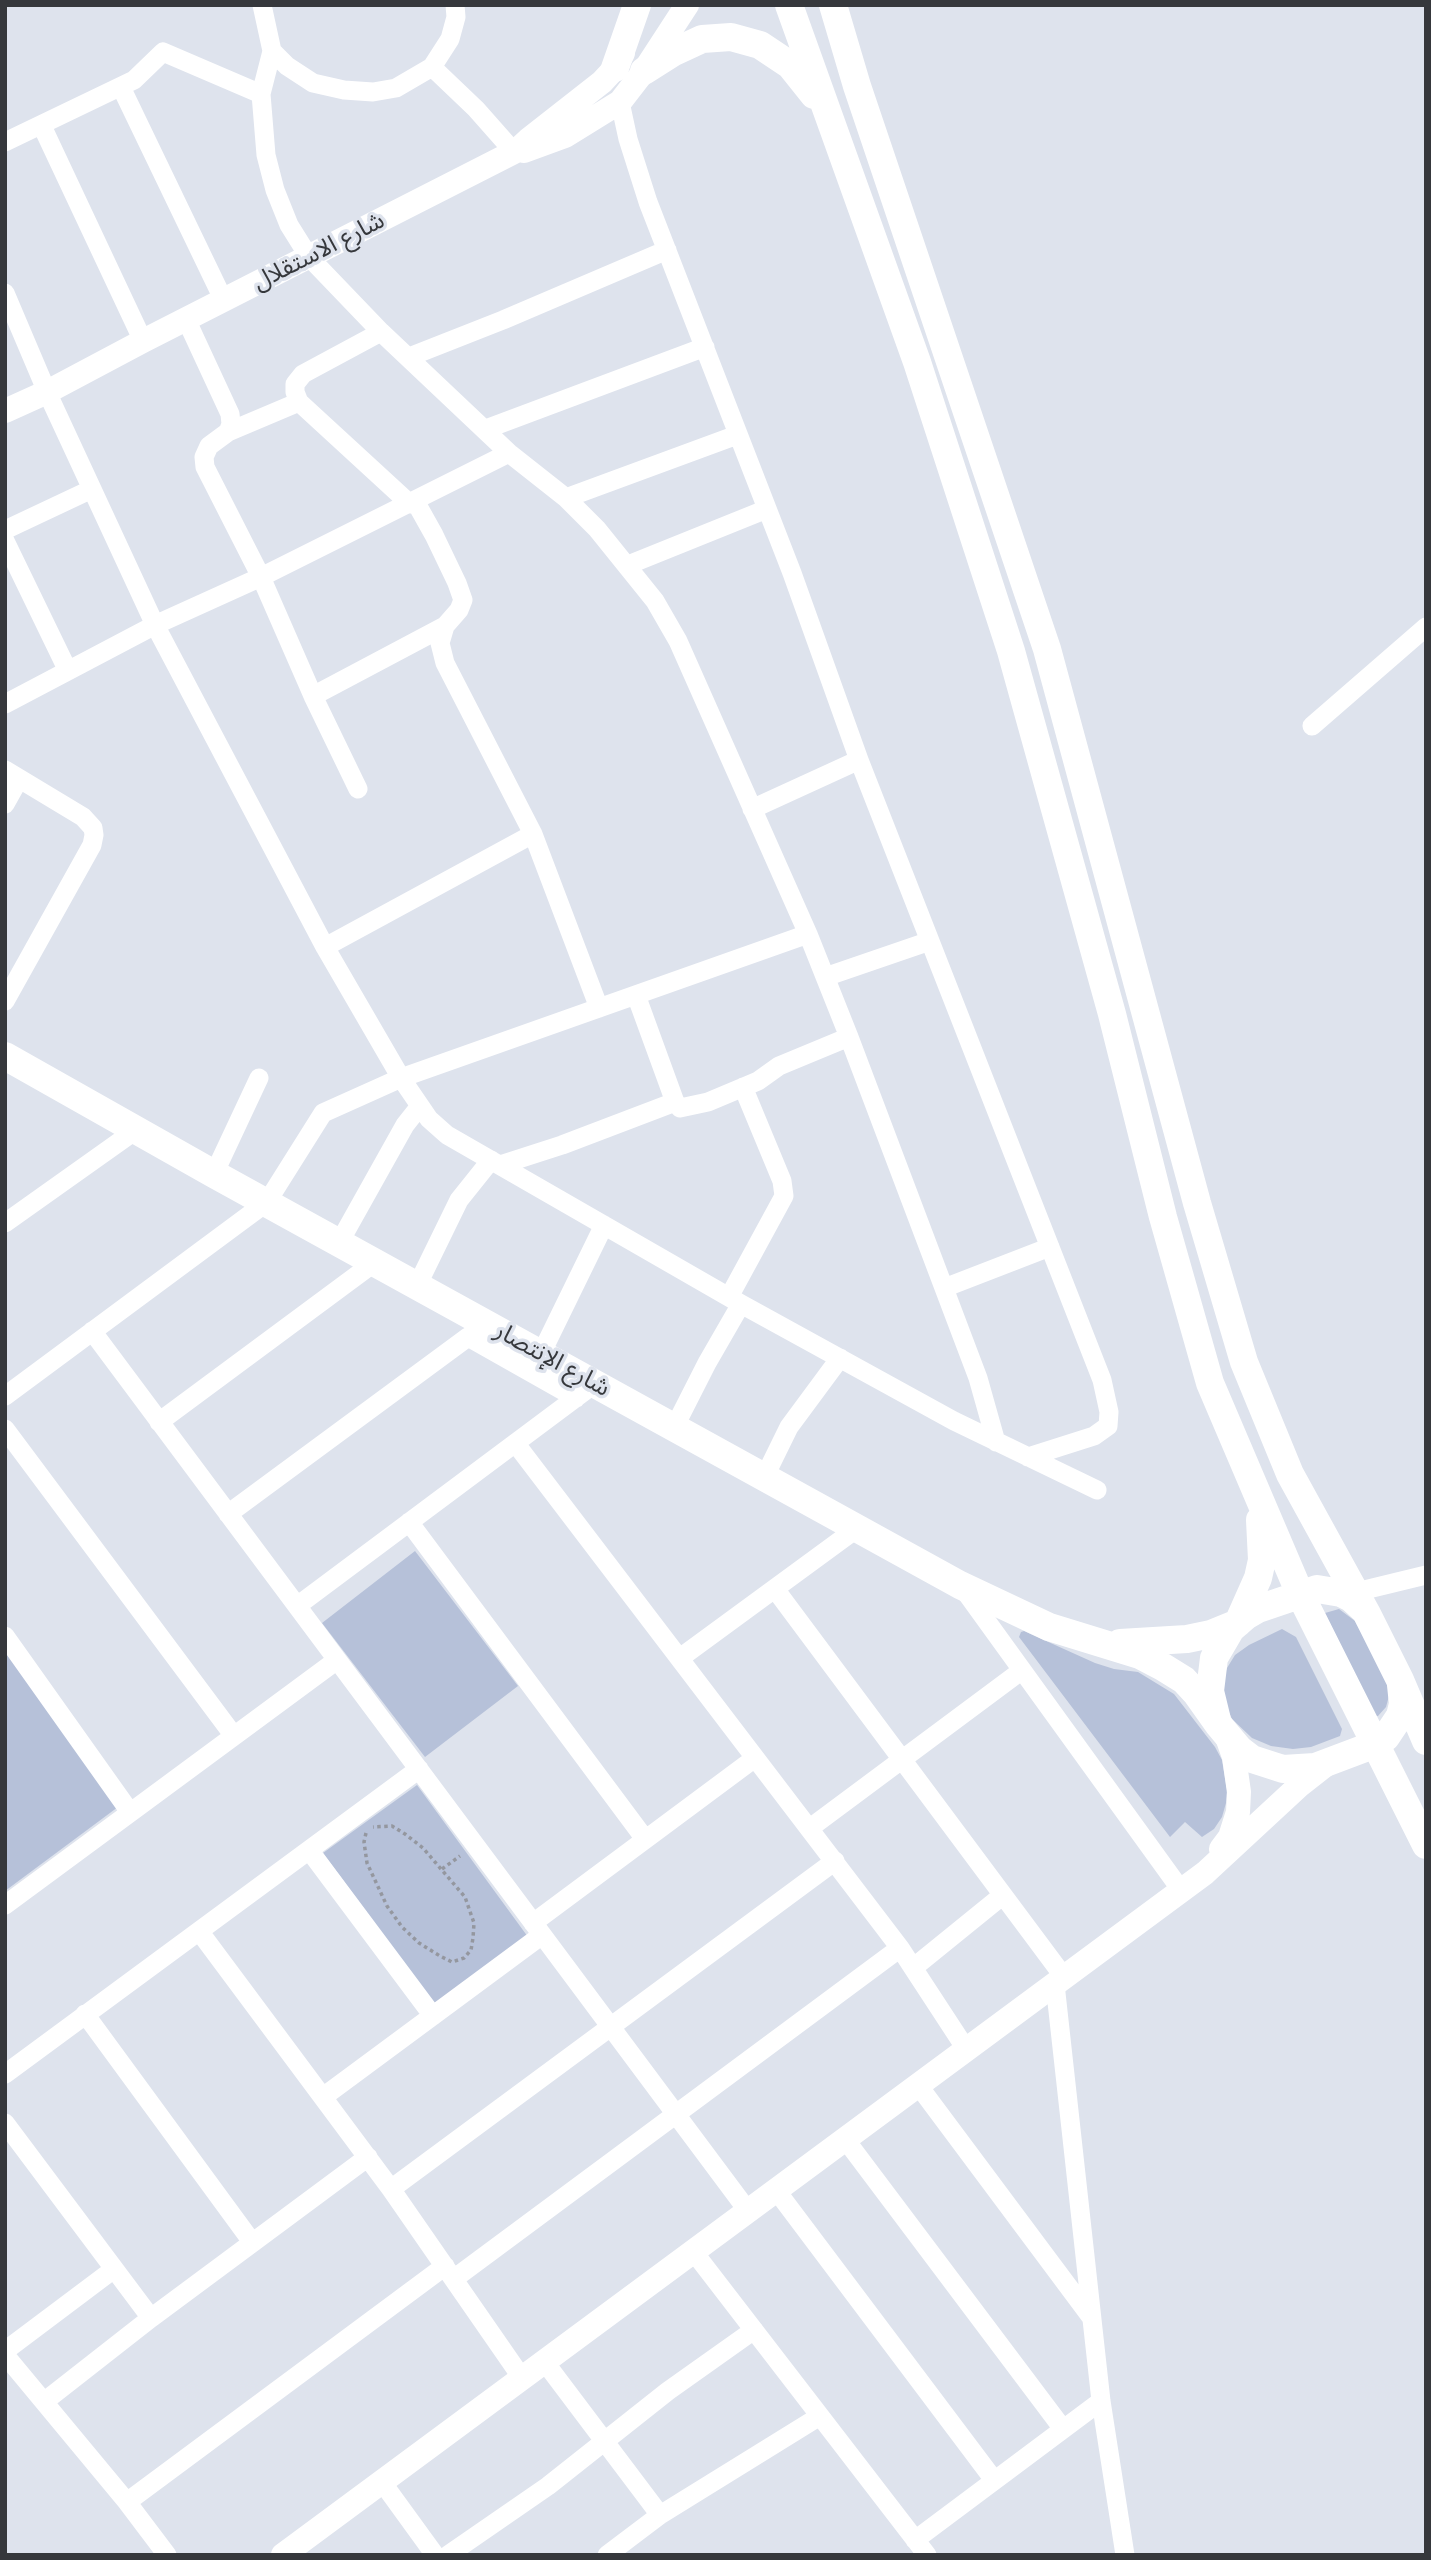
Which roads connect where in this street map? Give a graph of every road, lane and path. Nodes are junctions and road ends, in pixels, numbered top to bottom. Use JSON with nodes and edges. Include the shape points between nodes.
{"nodes":[{"id":1,"x":262,"y":5,"type":"edge"},
{"id":2,"x":455,"y":5,"type":"edge"},
{"id":3,"x":637,"y":5,"type":"edge"},
{"id":4,"x":649,"y":5,"type":"edge"},
{"id":5,"x":687,"y":5,"type":"edge"},
{"id":6,"x":789,"y":5,"type":"edge"},
{"id":7,"x":833,"y":5,"type":"edge"},
{"id":8,"x":272,"y":51,"type":"junction"},
{"id":9,"x":432,"y":67,"type":"junction"},
{"id":10,"x":615,"y":68,"type":"junction"},
{"id":11,"x":643,"y":71,"type":"junction"},
{"id":12,"x":121,"y":87,"type":"junction"},
{"id":13,"x":261,"y":94,"type":"junction"},
{"id":14,"x":620,"y":102,"type":"junction"},
{"id":15,"x":828,"y":114,"type":"junction"},
{"id":16,"x":42,"y":126,"type":"junction"},
{"id":17,"x":5,"y":142,"type":"edge"},
{"id":18,"x":515,"y":152,"type":"junction"},
{"id":19,"x":667,"y":250,"type":"junction"},
{"id":20,"x":309,"y":257,"type":"junction"},
{"id":21,"x":5,"y":293,"type":"edge"},
{"id":22,"x":224,"y":301,"type":"junction"},
{"id":23,"x":186,"y":319,"type":"junction"},
{"id":24,"x":382,"y":332,"type":"junction"},
{"id":25,"x":143,"y":341,"type":"junction"},
{"id":26,"x":705,"y":348,"type":"junction"},
{"id":27,"x":409,"y":357,"type":"junction"},
{"id":28,"x":47,"y":392,"type":"junction"},
{"id":29,"x":299,"y":402,"type":"junction"},
{"id":30,"x":5,"y":411,"type":"edge"},
{"id":31,"x":486,"y":429,"type":"junction"},
{"id":32,"x":228,"y":432,"type":"junction"},
{"id":33,"x":737,"y":435,"type":"junction"},
{"id":34,"x":509,"y":453,"type":"junction"},
{"id":35,"x":92,"y":489,"type":"junction"},
{"id":36,"x":566,"y":498,"type":"junction"},
{"id":37,"x":412,"y":502,"type":"junction"},
{"id":38,"x":767,"y":509,"type":"junction"},
{"id":39,"x":5,"y":530,"type":"edge"},
{"id":40,"x":5,"y":541,"type":"edge"},
{"id":41,"x":628,"y":565,"type":"junction"},
{"id":42,"x":261,"y":577,"type":"junction"},
{"id":43,"x":155,"y":625,"type":"junction"},
{"id":44,"x":445,"y":626,"type":"junction"},
{"id":45,"x":1426,"y":627,"type":"edge"},
{"id":46,"x":68,"y":671,"type":"junction"},
{"id":47,"x":313,"y":696,"type":"junction"},
{"id":48,"x":5,"y":704,"type":"edge"},
{"id":49,"x":1312,"y":726,"type":"dead end"},
{"id":50,"x":859,"y":760,"type":"junction"},
{"id":51,"x":12,"y":775,"type":"edge"},
{"id":52,"x":358,"y":789,"type":"dead end"},
{"id":53,"x":5,"y":804,"type":"edge"},
{"id":54,"x":752,"y":809,"type":"junction"},
{"id":55,"x":533,"y":834,"type":"junction"},
{"id":56,"x":808,"y":934,"type":"junction"},
{"id":57,"x":930,"y":941,"type":"junction"},
{"id":58,"x":325,"y":947,"type":"junction"},
{"id":59,"x":825,"y":977,"type":"junction"},
{"id":60,"x":636,"y":995,"type":"junction"},
{"id":61,"x":5,"y":1000,"type":"edge"},
{"id":62,"x":600,"y":1008,"type":"junction"},
{"id":63,"x":849,"y":1037,"type":"junction"},
{"id":64,"x":7,"y":1059,"type":"edge"},
{"id":65,"x":259,"y":1078,"type":"dead end"},
{"id":66,"x":401,"y":1078,"type":"junction"},
{"id":67,"x":743,"y":1087,"type":"junction"},
{"id":68,"x":676,"y":1102,"type":"junction"},
{"id":69,"x":420,"y":1106,"type":"junction"},
{"id":70,"x":136,"y":1129,"type":"junction"},
{"id":71,"x":496,"y":1163,"type":"junction"},
{"id":72,"x":214,"y":1174,"type":"junction"},
{"id":73,"x":267,"y":1202,"type":"junction"},
{"id":74,"x":5,"y":1223,"type":"edge"},
{"id":75,"x":604,"y":1225,"type":"junction"},
{"id":76,"x":339,"y":1242,"type":"junction"},
{"id":77,"x":1050,"y":1247,"type":"junction"},
{"id":78,"x":375,"y":1262,"type":"junction"},
{"id":79,"x":416,"y":1286,"type":"junction"},
{"id":80,"x":944,"y":1288,"type":"junction"},
{"id":81,"x":735,"y":1300,"type":"junction"},
{"id":82,"x":92,"y":1332,"type":"junction"},
{"id":83,"x":541,"y":1354,"type":"junction"},
{"id":84,"x":840,"y":1358,"type":"junction"},
{"id":85,"x":586,"y":1391,"type":"junction"},
{"id":86,"x":5,"y":1396,"type":"edge"},
{"id":87,"x":159,"y":1422,"type":"junction"},
{"id":88,"x":674,"y":1428,"type":"junction"},
{"id":89,"x":5,"y":1429,"type":"edge"},
{"id":90,"x":996,"y":1442,"type":"junction"},
{"id":91,"x":516,"y":1444,"type":"junction"},
{"id":92,"x":1028,"y":1457,"type":"junction"},
{"id":93,"x":764,"y":1478,"type":"junction"},
{"id":94,"x":1097,"y":1490,"type":"dead end"},
{"id":95,"x":1258,"y":1500,"type":"junction"},
{"id":96,"x":228,"y":1514,"type":"junction"},
{"id":97,"x":409,"y":1522,"type":"junction"},
{"id":98,"x":856,"y":1529,"type":"junction"},
{"id":99,"x":1426,"y":1575,"type":"edge"},
{"id":100,"x":960,"y":1585,"type":"junction"},
{"id":101,"x":775,"y":1589,"type":"junction"},
{"id":102,"x":1300,"y":1594,"type":"junction"},
{"id":103,"x":1362,"y":1603,"type":"junction"},
{"id":104,"x":296,"y":1606,"type":"junction"},
{"id":105,"x":1238,"y":1623,"type":"junction"},
{"id":106,"x":5,"y":1636,"type":"edge"},
{"id":107,"x":1108,"y":1644,"type":"junction"},
{"id":108,"x":680,"y":1658,"type":"junction"},
{"id":109,"x":337,"y":1660,"type":"junction"},
{"id":110,"x":1021,"y":1671,"type":"junction"},
{"id":111,"x":1400,"y":1680,"type":"junction"},
{"id":112,"x":1223,"y":1731,"type":"junction"},
{"id":113,"x":234,"y":1736,"type":"junction"},
{"id":114,"x":1426,"y":1741,"type":"edge"},
{"id":115,"x":1376,"y":1744,"type":"junction"},
{"id":116,"x":755,"y":1758,"type":"junction"},
{"id":117,"x":902,"y":1760,"type":"junction"},
{"id":118,"x":1330,"y":1762,"type":"junction"},
{"id":119,"x":419,"y":1769,"type":"junction"},
{"id":120,"x":130,"y":1812,"type":"junction"},
{"id":121,"x":368,"y":1827,"type":"joint"},
{"id":122,"x":810,"y":1828,"type":"junction"},
{"id":123,"x":645,"y":1839,"type":"junction"},
{"id":124,"x":1426,"y":1845,"type":"edge"},
{"id":125,"x":309,"y":1850,"type":"junction"},
{"id":126,"x":835,"y":1861,"type":"junction"},
{"id":127,"x":1205,"y":1873,"type":"junction"},
{"id":128,"x":1181,"y":1890,"type":"junction"},
{"id":129,"x":1003,"y":1895,"type":"junction"},
{"id":130,"x":5,"y":1905,"type":"edge"},
{"id":131,"x":538,"y":1929,"type":"junction"},
{"id":132,"x":199,"y":1931,"type":"junction"},
{"id":133,"x":900,"y":1948,"type":"junction"},
{"id":134,"x":913,"y":1968,"type":"junction"},
{"id":135,"x":1059,"y":1980,"type":"junction"},
{"id":136,"x":85,"y":2014,"type":"junction"},
{"id":137,"x":433,"y":2016,"type":"junction"},
{"id":138,"x":611,"y":2026,"type":"junction"},
{"id":139,"x":966,"y":2049,"type":"junction"},
{"id":140,"x":5,"y":2074,"type":"edge"},
{"id":141,"x":918,"y":2085,"type":"junction"},
{"id":142,"x":323,"y":2097,"type":"junction"},
{"id":143,"x":676,"y":2114,"type":"junction"},
{"id":144,"x":5,"y":2123,"type":"edge"},
{"id":145,"x":845,"y":2139,"type":"junction"},
{"id":146,"x":368,"y":2157,"type":"junction"},
{"id":147,"x":391,"y":2189,"type":"junction"},
{"id":148,"x":776,"y":2190,"type":"junction"},
{"id":149,"x":748,"y":2211,"type":"junction"},
{"id":150,"x":251,"y":2242,"type":"junction"},
{"id":151,"x":694,"y":2251,"type":"junction"},
{"id":152,"x":114,"y":2269,"type":"junction"},
{"id":153,"x":450,"y":2272,"type":"junction"},
{"id":154,"x":150,"y":2318,"type":"junction"},
{"id":155,"x":1092,"y":2319,"type":"junction"},
{"id":156,"x":754,"y":2330,"type":"junction"},
{"id":157,"x":5,"y":2353,"type":"edge"},
{"id":158,"x":544,"y":2361,"type":"junction"},
{"id":159,"x":522,"y":2378,"type":"junction"},
{"id":160,"x":45,"y":2401,"type":"junction"},
{"id":161,"x":1101,"y":2401,"type":"junction"},
{"id":162,"x":820,"y":2416,"type":"junction"},
{"id":163,"x":1062,"y":2429,"type":"junction"},
{"id":164,"x":604,"y":2440,"type":"junction"},
{"id":165,"x":994,"y":2480,"type":"junction"},
{"id":166,"x":382,"y":2482,"type":"junction"},
{"id":167,"x":127,"y":2502,"type":"junction"},
{"id":168,"x":660,"y":2515,"type":"junction"},
{"id":169,"x":919,"y":2549,"type":"edge"},
{"id":170,"x":167,"y":2555,"type":"edge"},
{"id":171,"x":283,"y":2555,"type":"edge"},
{"id":172,"x":435,"y":2555,"type":"edge"},
{"id":173,"x":449,"y":2555,"type":"edge"},
{"id":174,"x":607,"y":2555,"type":"edge"},
{"id":175,"x":1125,"y":2555,"type":"edge"}],
"edges":[{"from":1,"to":8,"type":"street"},
{"from":2,"to":9,"type":"street","via":[[450,39]]},
{"from":3,"to":10,"type":"main road"},
{"from":4,"to":10,"type":"street","name":"شارع الاستقلال"},
{"from":5,"to":11,"type":"street"},
{"from":6,"to":15,"type":"main road"},
{"from":7,"to":103,"type":"main road","via":[[1047,649],[1244,1362],[1290,1474]]},
{"from":8,"to":9,"type":"street","via":[[313,83],[344,90],[396,88]]},
{"from":8,"to":13,"type":"street"},
{"from":9,"to":18,"type":"street"},
{"from":10,"to":18,"type":"street","name":"شارع الاستقلال"},
{"from":11,"to":14,"type":"street"},
{"from":11,"to":15,"type":"main road","via":[[702,39],[731,37],[760,45],[790,65]]},
{"from":12,"to":13,"type":"street","via":[[163,52]]},
{"from":12,"to":16,"type":"street"},
{"from":12,"to":22,"type":"street"},
{"from":13,"to":20,"type":"street","via":[[266,155],[275,190]]},
{"from":14,"to":18,"type":"street","via":[[565,136]]},
{"from":14,"to":19,"type":"street"},
{"from":15,"to":95,"type":"main road","via":[[917,362],[1011,651],[1210,1383]]},
{"from":16,"to":17,"type":"street"},
{"from":16,"to":25,"type":"street"},
{"from":18,"to":20,"type":"street","name":"شارع الاستقلال"},
{"from":19,"to":26,"type":"street"},
{"from":19,"to":27,"type":"street"},
{"from":20,"to":22,"type":"street","name":"شارع الاستقلال"},
{"from":20,"to":24,"type":"street"},
{"from":21,"to":28,"type":"street"},
{"from":22,"to":23,"type":"street","name":"شارع الاستقلال"},
{"from":23,"to":25,"type":"street","name":"شارع الاستقلال"},
{"from":23,"to":32,"type":"street","via":[[227,404]]},
{"from":24,"to":27,"type":"street"},
{"from":24,"to":29,"type":"street","via":[[303,374],[295,384]]},
{"from":25,"to":28,"type":"street","name":"شارع الاستقلال"},
{"from":26,"to":31,"type":"street"},
{"from":26,"to":33,"type":"street"},
{"from":27,"to":31,"type":"street"},
{"from":28,"to":30,"type":"street","name":"شارع الاستقلال"},
{"from":28,"to":35,"type":"street"},
{"from":29,"to":32,"type":"street"},
{"from":29,"to":37,"type":"street"},
{"from":31,"to":34,"type":"street"},
{"from":32,"to":42,"type":"street","via":[[209,446],[205,467]]},
{"from":33,"to":36,"type":"street"},
{"from":33,"to":38,"type":"street"},
{"from":34,"to":36,"type":"street"},
{"from":34,"to":37,"type":"street"},
{"from":35,"to":39,"type":"street"},
{"from":35,"to":43,"type":"street"},
{"from":36,"to":41,"type":"street"},
{"from":37,"to":42,"type":"street"},
{"from":37,"to":44,"type":"street","via":[[435,534],[463,600]]},
{"from":38,"to":41,"type":"street"},
{"from":38,"to":50,"type":"street"},
{"from":40,"to":46,"type":"street"},
{"from":41,"to":54,"type":"street","via":[[678,642]]},
{"from":42,"to":43,"type":"street"},
{"from":42,"to":47,"type":"street"},
{"from":43,"to":46,"type":"street"},
{"from":43,"to":58,"type":"street"},
{"from":44,"to":47,"type":"street"},
{"from":44,"to":55,"type":"street","via":[[440,643],[445,663]]},
{"from":45,"to":49,"type":"street"},
{"from":46,"to":48,"type":"street"},
{"from":47,"to":52,"type":"street"},
{"from":50,"to":54,"type":"street"},
{"from":50,"to":57,"type":"street"},
{"from":51,"to":53,"type":"street"},
{"from":51,"to":61,"type":"street","via":[[83,817],[94,835]]},
{"from":54,"to":56,"type":"street"},
{"from":55,"to":58,"type":"street"},
{"from":55,"to":62,"type":"street"},
{"from":56,"to":59,"type":"street"},
{"from":56,"to":60,"type":"street"},
{"from":57,"to":59,"type":"street"},
{"from":57,"to":77,"type":"street"},
{"from":58,"to":66,"type":"street"},
{"from":59,"to":63,"type":"street"},
{"from":60,"to":62,"type":"street"},
{"from":60,"to":68,"type":"street"},
{"from":62,"to":66,"type":"street"},
{"from":63,"to":67,"type":"street","via":[[779,1066]]},
{"from":63,"to":80,"type":"street"},
{"from":64,"to":70,"type":"main road","name":"شارع الإنتصار"},
{"from":65,"to":72,"type":"street"},
{"from":66,"to":69,"type":"street"},
{"from":66,"to":73,"type":"street","via":[[323,1113]]},
{"from":67,"to":68,"type":"street","via":[[694,1106],[680,1108]]},
{"from":67,"to":81,"type":"street","via":[[782,1181],[783,1196]]},
{"from":68,"to":71,"type":"street","via":[[562,1145]]},
{"from":69,"to":71,"type":"street","via":[[447,1135]]},
{"from":69,"to":76,"type":"street"},
{"from":70,"to":72,"type":"main road","name":"شارع الإنتصار"},
{"from":70,"to":74,"type":"street"},
{"from":71,"to":75,"type":"street"},
{"from":71,"to":79,"type":"street","via":[[459,1200]]},
{"from":72,"to":73,"type":"main road","name":"شارع الإنتصار"},
{"from":73,"to":76,"type":"main road","name":"شارع الإنتصار"},
{"from":73,"to":82,"type":"street"},
{"from":75,"to":81,"type":"street"},
{"from":75,"to":83,"type":"street"},
{"from":76,"to":78,"type":"main road","name":"شارع الإنتصار"},
{"from":77,"to":80,"type":"street"},
{"from":77,"to":92,"type":"street","via":[[1102,1380],[1108,1426],[1094,1436]]},
{"from":78,"to":79,"type":"main road","name":"شارع الإنتصار"},
{"from":78,"to":87,"type":"street"},
{"from":79,"to":83,"type":"main road","name":"شارع الإنتصار"},
{"from":80,"to":90,"type":"street"},
{"from":81,"to":84,"type":"street"},
{"from":81,"to":88,"type":"street"},
{"from":82,"to":86,"type":"street"},
{"from":82,"to":87,"type":"street"},
{"from":83,"to":85,"type":"main road","name":"شارع الإنتصار"},
{"from":84,"to":90,"type":"street"},
{"from":84,"to":93,"type":"street","via":[[789,1427]]},
{"from":85,"to":88,"type":"main road","name":"شارع الإنتصار"},
{"from":85,"to":91,"type":"street"},
{"from":85,"to":96,"type":"street","via":[[468,1337]]},
{"from":87,"to":96,"type":"street"},
{"from":88,"to":93,"type":"main road","name":"شارع الإنتصار"},
{"from":89,"to":113,"type":"street"},
{"from":90,"to":92,"type":"street"},
{"from":91,"to":97,"type":"street"},
{"from":91,"to":108,"type":"street"},
{"from":92,"to":94,"type":"street"},
{"from":93,"to":98,"type":"main road","name":"شارع الإنتصار"},
{"from":95,"to":102,"type":"main road"},
{"from":95,"to":105,"type":"main road","via":[[1262,1560]]},
{"from":96,"to":104,"type":"street"},
{"from":97,"to":104,"type":"street"},
{"from":97,"to":123,"type":"street"},
{"from":98,"to":100,"type":"main road","name":"شارع الإنتصار"},
{"from":98,"to":101,"type":"street"},
{"from":99,"to":103,"type":"street"},
{"from":100,"to":107,"type":"main road","name":"شارع الإنتصار","via":[[1049,1627]]},
{"from":100,"to":110,"type":"street"},
{"from":101,"to":108,"type":"street"},
{"from":101,"to":117,"type":"street"},
{"from":102,"to":103,"type":"main road","via":[[1317,1589],[1341,1592]]},
{"from":102,"to":105,"type":"main road","via":[[1258,1609]]},
{"from":102,"to":115,"type":"main road"},
{"from":103,"to":111,"type":"main road"},
{"from":104,"to":109,"type":"street"},
{"from":105,"to":107,"type":"main road","via":[[1187,1639]]},
{"from":105,"to":112,"type":"main road","via":[[1221,1643],[1210,1674],[1210,1691]]},
{"from":106,"to":120,"type":"street"},
{"from":107,"to":112,"type":"main road","name":"شارع الإنتصار","via":[[1140,1655],[1184,1680]]},
{"from":108,"to":116,"type":"street"},
{"from":109,"to":113,"type":"street"},
{"from":109,"to":119,"type":"street"},
{"from":110,"to":117,"type":"street"},
{"from":110,"to":128,"type":"street"},
{"from":111,"to":114,"type":"main road"},
{"from":111,"to":115,"type":"main road","via":[[1399,1716]]},
{"from":112,"to":118,"type":"main road","name":"شارع الإنتصار","via":[[1252,1759],[1283,1769]]},
{"from":112,"to":127,"type":"street","via":[[1238,1776],[1238,1812],[1230,1836]]},
{"from":113,"to":120,"type":"street"},
{"from":115,"to":118,"type":"main road","name":"شارع الإنتصار"},
{"from":115,"to":124,"type":"main road"},
{"from":116,"to":122,"type":"street"},
{"from":116,"to":123,"type":"street"},
{"from":117,"to":122,"type":"street"},
{"from":117,"to":129,"type":"street"},
{"from":118,"to":127,"type":"street"},
{"from":119,"to":125,"type":"street"},
{"from":119,"to":131,"type":"street"},
{"from":120,"to":130,"type":"street"},
{"from":121,"to":121,"type":"path","via":[[364,1842],[367,1863],[402,1927],[440,1956],[452,1962],[464,1958],[471,1950],[474,1923],[465,1897],[405,1834],[391,1826]]},
{"from":122,"to":126,"type":"street"},
{"from":123,"to":131,"type":"street"},
{"from":125,"to":132,"type":"street"},
{"from":125,"to":137,"type":"street"},
{"from":126,"to":133,"type":"street"},
{"from":126,"to":138,"type":"street"},
{"from":127,"to":128,"type":"street"},
{"from":128,"to":135,"type":"street"},
{"from":129,"to":134,"type":"street"},
{"from":129,"to":135,"type":"street"},
{"from":131,"to":137,"type":"street"},
{"from":131,"to":138,"type":"street"},
{"from":132,"to":136,"type":"street"},
{"from":132,"to":142,"type":"street"},
{"from":133,"to":134,"type":"street"},
{"from":133,"to":143,"type":"street"},
{"from":134,"to":139,"type":"street"},
{"from":135,"to":139,"type":"street"},
{"from":135,"to":155,"type":"street"},
{"from":136,"to":140,"type":"street"},
{"from":136,"to":150,"type":"street"},
{"from":137,"to":142,"type":"street"},
{"from":138,"to":143,"type":"street"},
{"from":138,"to":147,"type":"street"},
{"from":139,"to":141,"type":"street"},
{"from":141,"to":145,"type":"street"},
{"from":141,"to":155,"type":"street"},
{"from":142,"to":146,"type":"street"},
{"from":143,"to":149,"type":"street"},
{"from":143,"to":153,"type":"street"},
{"from":144,"to":152,"type":"street"},
{"from":145,"to":148,"type":"street"},
{"from":145,"to":163,"type":"street"},
{"from":146,"to":147,"type":"street"},
{"from":146,"to":150,"type":"street"},
{"from":147,"to":153,"type":"street"},
{"from":148,"to":149,"type":"street"},
{"from":148,"to":165,"type":"street"},
{"from":149,"to":151,"type":"street"},
{"from":150,"to":154,"type":"street"},
{"from":151,"to":156,"type":"street"},
{"from":151,"to":158,"type":"street"},
{"from":152,"to":154,"type":"street"},
{"from":152,"to":157,"type":"street"},
{"from":153,"to":159,"type":"street"},
{"from":153,"to":167,"type":"street"},
{"from":154,"to":160,"type":"street"},
{"from":155,"to":161,"type":"street"},
{"from":156,"to":162,"type":"street"},
{"from":156,"to":164,"type":"street"},
{"from":157,"to":160,"type":"street"},
{"from":158,"to":159,"type":"street"},
{"from":158,"to":164,"type":"street"},
{"from":159,"to":166,"type":"street"},
{"from":160,"to":167,"type":"street"},
{"from":161,"to":163,"type":"street"},
{"from":161,"to":175,"type":"street"},
{"from":162,"to":168,"type":"street"},
{"from":162,"to":169,"type":"street"},
{"from":163,"to":165,"type":"street"},
{"from":164,"to":168,"type":"street"},
{"from":164,"to":173,"type":"street","via":[[548,2486]]},
{"from":165,"to":169,"type":"street"},
{"from":166,"to":171,"type":"street"},
{"from":166,"to":172,"type":"street"},
{"from":167,"to":170,"type":"street"},
{"from":168,"to":174,"type":"street"}]}
